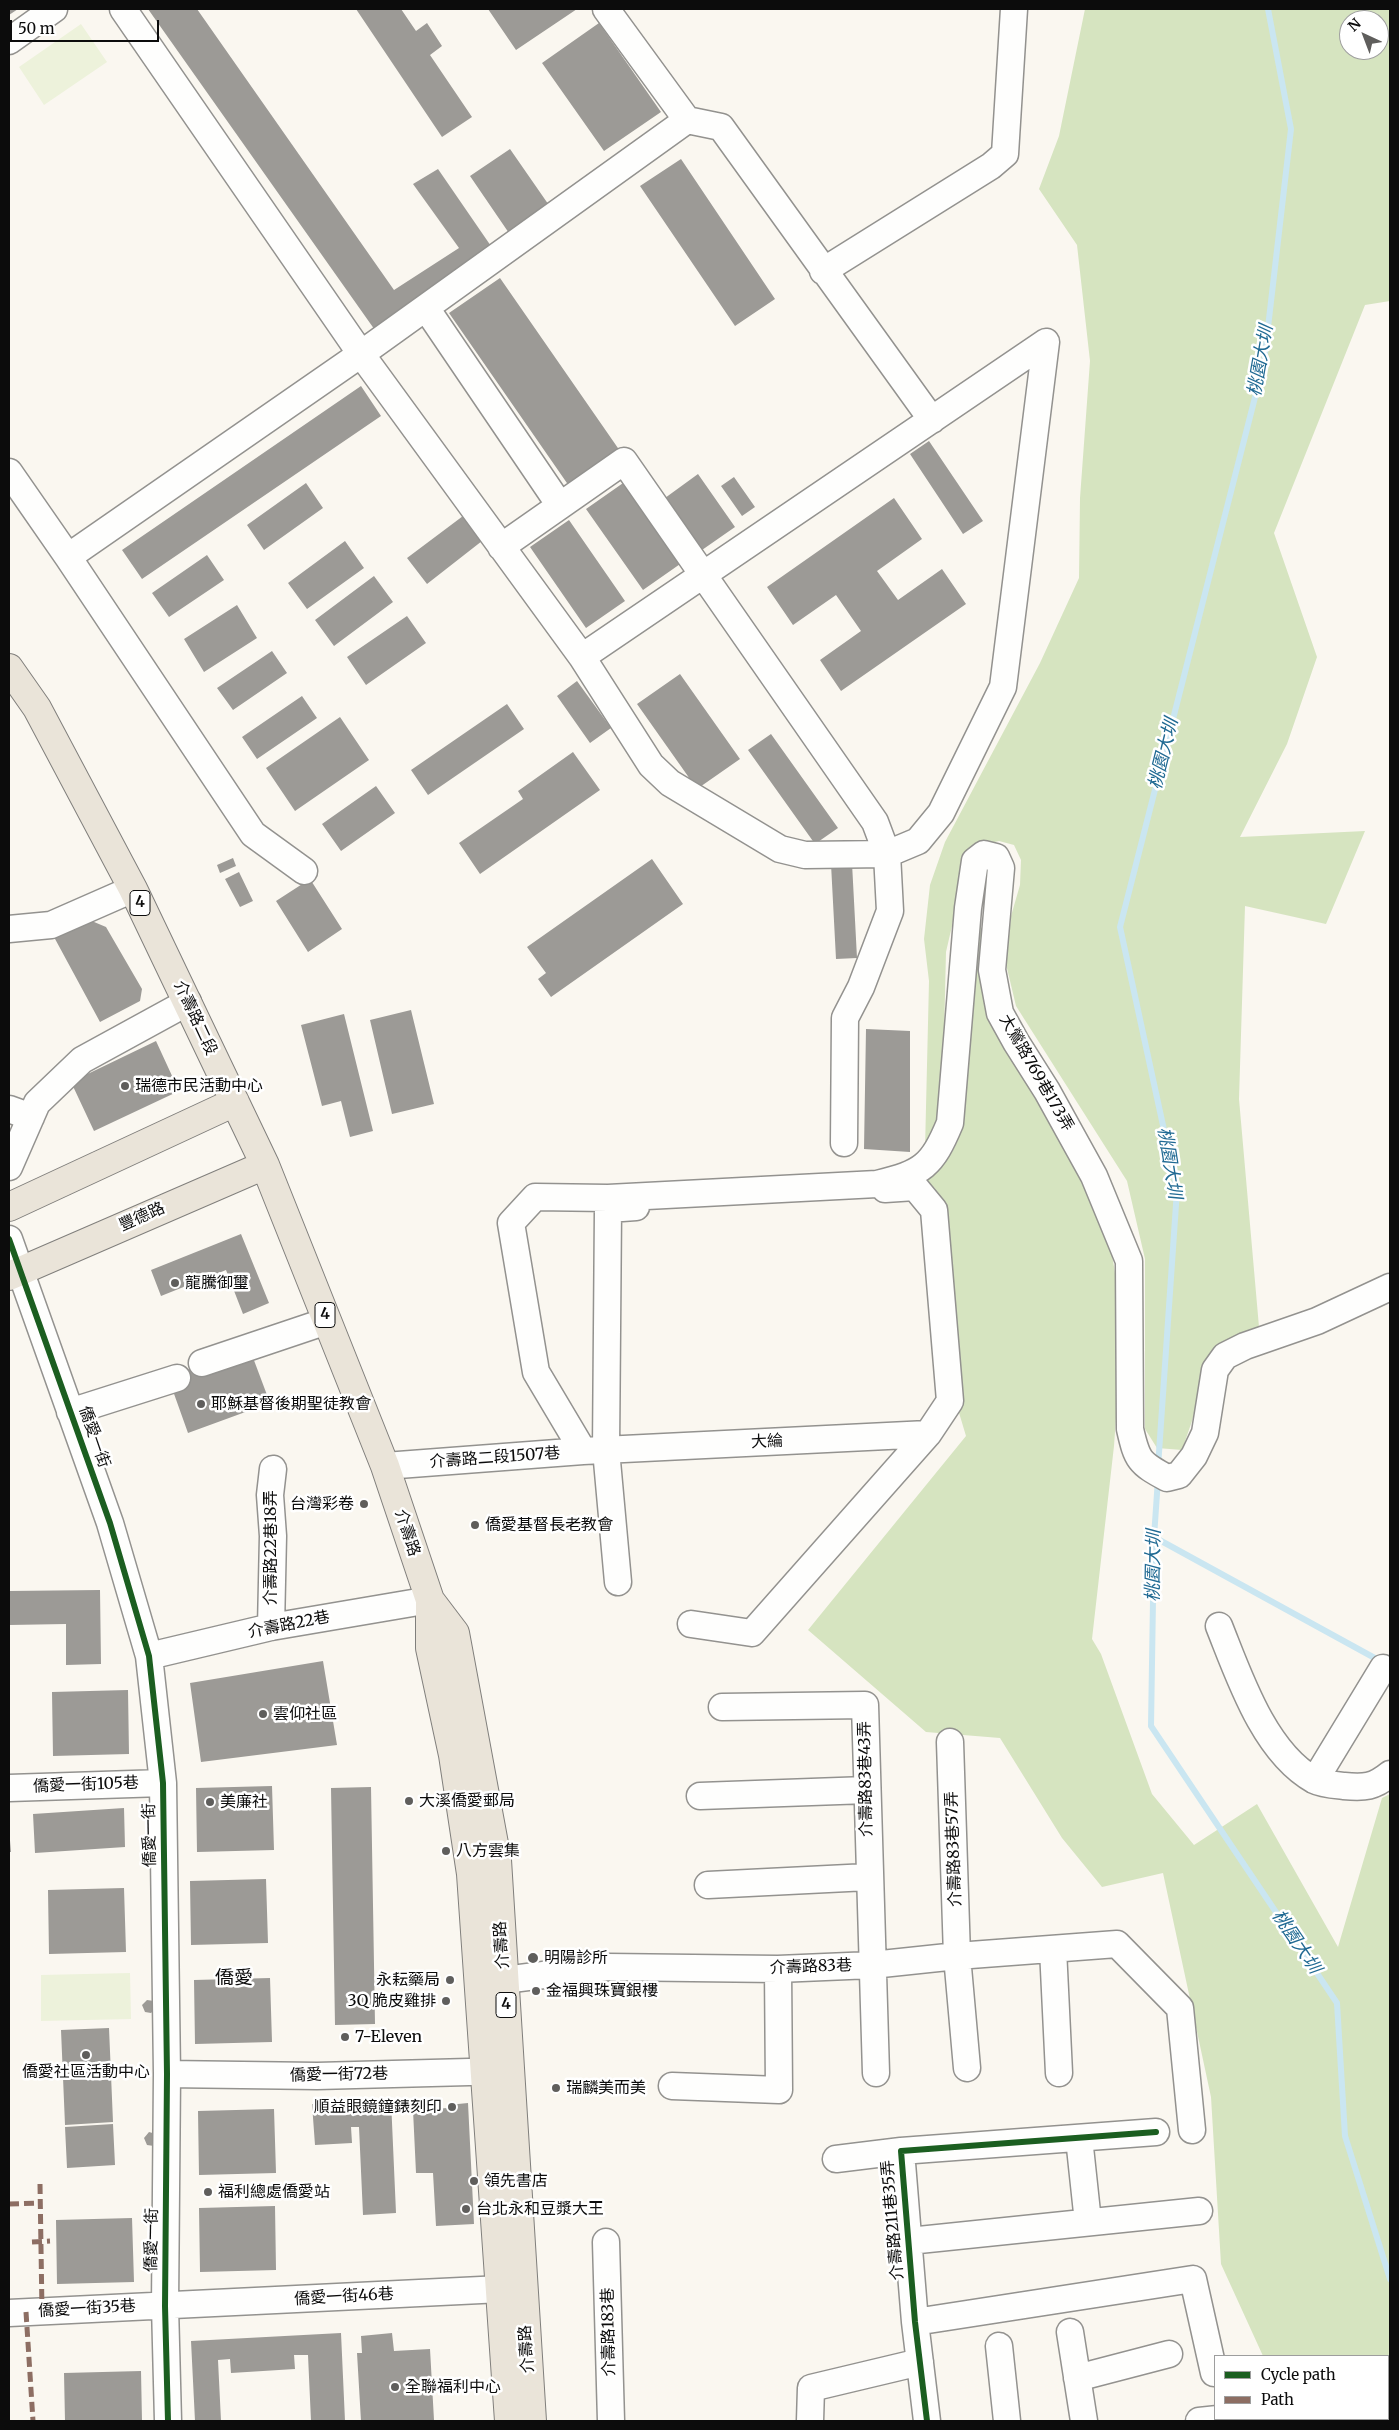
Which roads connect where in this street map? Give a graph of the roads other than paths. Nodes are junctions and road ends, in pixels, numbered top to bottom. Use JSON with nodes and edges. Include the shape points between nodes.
{"nodes":[{"id":1,"x":54,"y":9,"type":"edge"},
{"id":2,"x":123,"y":9,"type":"edge"},
{"id":3,"x":606,"y":9,"type":"edge"},
{"id":4,"x":1014,"y":9,"type":"edge"},
{"id":5,"x":9,"y":41,"type":"edge"},
{"id":6,"x":687,"y":120,"type":"junction"},
{"id":7,"x":823,"y":271,"type":"junction"},
{"id":8,"x":426,"y":308,"type":"junction"},
{"id":9,"x":361,"y":354,"type":"junction"},
{"id":10,"x":932,"y":420,"type":"junction"},
{"id":11,"x":9,"y":472,"type":"edge"},
{"id":12,"x":559,"y":504,"type":"junction"},
{"id":13,"x":502,"y":547,"type":"junction"},
{"id":14,"x":68,"y":557,"type":"junction"},
{"id":15,"x":702,"y":575,"type":"junction"},
{"id":16,"x":582,"y":657,"type":"junction"},
{"id":17,"x":9,"y":668,"type":"edge"},
{"id":18,"x":887,"y":854,"type":"junction"},
{"id":19,"x":304,"y":871,"type":"dead end"},
{"id":20,"x":133,"y":889,"type":"junction"},
{"id":21,"x":9,"y":929,"type":"edge"},
{"id":22,"x":188,"y":1002,"type":"junction"},
{"id":23,"x":235,"y":1102,"type":"junction"},
{"id":24,"x":20,"y":1113,"type":"edge"},
{"id":25,"x":844,"y":1143,"type":"dead end"},
{"id":26,"x":265,"y":1165,"type":"junction"},
{"id":27,"x":9,"y":1168,"type":"edge"},
{"id":28,"x":9,"y":1207,"type":"edge"},
{"id":29,"x":9,"y":1239,"type":"edge"},
{"id":30,"x":15,"y":1273,"type":"edge"},
{"id":31,"x":1390,"y":1287,"type":"edge"},
{"id":32,"x":327,"y":1321,"type":"junction"},
{"id":33,"x":202,"y":1362,"type":"dead end"},
{"id":34,"x":177,"y":1378,"type":"dead end"},
{"id":35,"x":70,"y":1412,"type":"junction"},
{"id":36,"x":928,"y":1434,"type":"junction"},
{"id":37,"x":595,"y":1450,"type":"junction"},
{"id":38,"x":385,"y":1466,"type":"junction"},
{"id":39,"x":273,"y":1469,"type":"dead end"},
{"id":40,"x":618,"y":1582,"type":"dead end"},
{"id":41,"x":430,"y":1600,"type":"junction"},
{"id":42,"x":691,"y":1624,"type":"dead end"},
{"id":43,"x":1218,"y":1626,"type":"dead end"},
{"id":44,"x":271,"y":1627,"type":"junction"},
{"id":45,"x":149,"y":1656,"type":"junction"},
{"id":46,"x":1383,"y":1668,"type":"dead end"},
{"id":47,"x":722,"y":1707,"type":"dead end"},
{"id":48,"x":950,"y":1742,"type":"dead end"},
{"id":49,"x":1390,"y":1774,"type":"edge"},
{"id":50,"x":1315,"y":1780,"type":"junction"},
{"id":51,"x":163,"y":1783,"type":"junction"},
{"id":52,"x":9,"y":1788,"type":"edge"},
{"id":53,"x":867,"y":1790,"type":"junction"},
{"id":54,"x":700,"y":1796,"type":"dead end"},
{"id":55,"x":868,"y":1877,"type":"junction"},
{"id":56,"x":708,"y":1885,"type":"dead end"},
{"id":57,"x":1053,"y":1949,"type":"junction"},
{"id":58,"x":957,"y":1956,"type":"junction"},
{"id":59,"x":872,"y":1965,"type":"junction"},
{"id":60,"x":778,"y":1969,"type":"junction"},
{"id":61,"x":504,"y":1980,"type":"junction"},
{"id":62,"x":967,"y":2068,"type":"dead end"},
{"id":63,"x":498,"y":2071,"type":"junction"},
{"id":64,"x":876,"y":2073,"type":"dead end"},
{"id":65,"x":1059,"y":2073,"type":"dead end"},
{"id":66,"x":168,"y":2074,"type":"junction"},
{"id":67,"x":672,"y":2086,"type":"dead end"},
{"id":68,"x":1192,"y":2130,"type":"dead end"},
{"id":69,"x":1156,"y":2132,"type":"dead end"},
{"id":70,"x":1079,"y":2138,"type":"junction"},
{"id":71,"x":901,"y":2151,"type":"junction"},
{"id":72,"x":836,"y":2158,"type":"dead end"},
{"id":73,"x":1200,"y":2211,"type":"dead end"},
{"id":74,"x":1088,"y":2222,"type":"junction"},
{"id":75,"x":909,"y":2241,"type":"junction"},
{"id":76,"x":606,"y":2242,"type":"dead end"},
{"id":77,"x":512,"y":2289,"type":"junction"},
{"id":78,"x":165,"y":2306,"type":"junction"},
{"id":79,"x":9,"y":2313,"type":"edge"},
{"id":80,"x":915,"y":2322,"type":"junction"},
{"id":81,"x":1070,"y":2332,"type":"dead end"},
{"id":82,"x":999,"y":2346,"type":"dead end"},
{"id":83,"x":1170,"y":2354,"type":"dead end"},
{"id":84,"x":920,"y":2362,"type":"junction"},
{"id":85,"x":1214,"y":2374,"type":"edge"},
{"id":86,"x":1077,"y":2378,"type":"junction"},
{"id":87,"x":1214,"y":2419,"type":"edge"},
{"id":88,"x":1003,"y":2420,"type":"edge"},
{"id":89,"x":168,"y":2421,"type":"edge"},
{"id":90,"x":509,"y":2421,"type":"edge"},
{"id":91,"x":532,"y":2421,"type":"edge"},
{"id":92,"x":611,"y":2421,"type":"edge"},
{"id":93,"x":810,"y":2421,"type":"edge"},
{"id":94,"x":927,"y":2421,"type":"edge"},
{"id":95,"x":1084,"y":2421,"type":"edge"},
{"id":96,"x":1199,"y":2421,"type":"edge"}],
"edges":[{"from":1,"to":5,"type":"street"},
{"from":2,"to":9,"type":"street"},
{"from":3,"to":6,"type":"street"},
{"from":4,"to":7,"type":"street","via":[[1005,154],[991,166]]},
{"from":6,"to":7,"type":"street","via":[[721,127]]},
{"from":6,"to":8,"type":"street"},
{"from":7,"to":10,"type":"street"},
{"from":8,"to":9,"type":"street"},
{"from":8,"to":12,"type":"street"},
{"from":9,"to":13,"type":"street"},
{"from":9,"to":14,"type":"street"},
{"from":10,"to":15,"type":"street"},
{"from":10,"to":18,"type":"street","via":[[1046,342],[1003,687],[941,813],[918,841]]},
{"from":11,"to":14,"type":"street"},
{"from":12,"to":13,"type":"street"},
{"from":12,"to":15,"type":"street","via":[[624,461]]},
{"from":13,"to":16,"type":"street"},
{"from":14,"to":19,"type":"street","via":[[253,834]]},
{"from":15,"to":16,"type":"street"},
{"from":15,"to":18,"type":"street","via":[[875,822]]},
{"from":16,"to":18,"type":"street","via":[[651,765],[670,783],[780,849],[805,855]]},
{"from":17,"to":20,"type":"main road","name":"介壽路二段","number":"4","via":[[37,708]]},
{"from":18,"to":25,"type":"street","via":[[890,911],[861,987],[845,1018]]},
{"from":20,"to":21,"type":"street","via":[[51,925]]},
{"from":20,"to":22,"type":"main road","name":"介壽路二段","number":"4"},
{"from":22,"to":23,"type":"main road","name":"介壽路二段","number":"4"},
{"from":22,"to":24,"type":"street","via":[[82,1060],[36,1103]]},
{"from":23,"to":26,"type":"main road","name":"介壽路二段","number":"4"},
{"from":23,"to":28,"type":"main road"},
{"from":24,"to":27,"type":"street"},
{"from":26,"to":30,"type":"main road","name":"豐德路"},
{"from":26,"to":32,"type":"main road","name":"介壽路二段","number":"4"},
{"from":29,"to":30,"type":"street"},
{"from":30,"to":35,"type":"street","name":"僑愛一街"},
{"from":31,"to":37,"type":"street","name":"大鶯路769巷173弄","via":[[1225,1356],[1215,1370],[1205,1433],[1194,1456],[1179,1475],[1167,1478],[1149,1469],[1136,1456],[1130,1429],[1130,1261],[1094,1176],[1000,1013],[992,970],[1001,868],[996,857],[984,854],[974,861],[968,908],[950,1123],[940,1146],[925,1167],[907,1177],[877,1184],[608,1198],[535,1197],[511,1223],[536,1372]]},
{"from":32,"to":33,"type":"street"},
{"from":32,"to":38,"type":"main road","name":"介壽路二段","number":"4"},
{"from":34,"to":35,"type":"street"},
{"from":35,"to":45,"type":"street","name":"僑愛一街","via":[[110,1523]]},
{"from":36,"to":37,"type":"street","name":"大綸"},
{"from":36,"to":37,"type":"street","via":[[950,1401],[934,1210],[914,1186],[608,1209]]},
{"from":36,"to":42,"type":"street","via":[[752,1633]]},
{"from":37,"to":38,"type":"street","name":"介壽路二段1507巷"},
{"from":37,"to":40,"type":"street"},
{"from":38,"to":41,"type":"main road","name":"介壽路","number":"4"},
{"from":39,"to":44,"type":"street","name":"介壽路22巷18弄","via":[[270,1495],[274,1536]]},
{"from":41,"to":44,"type":"street","name":"介壽路22巷"},
{"from":41,"to":61,"type":"main road","name":"介壽路","number":"4","via":[[455,1633],[497,1860]]},
{"from":41,"to":63,"type":"main road","name":"介壽路","number":"4","via":[[430,1648],[454,1755]]},
{"from":43,"to":50,"type":"street","via":[[1252,1708],[1289,1760]]},
{"from":44,"to":45,"type":"street","name":"介壽路22巷"},
{"from":45,"to":51,"type":"street","name":"僑愛一街"},
{"from":46,"to":50,"type":"street"},
{"from":47,"to":53,"type":"street","name":"介壽路83巷43弄","via":[[865,1705]]},
{"from":48,"to":58,"type":"street","name":"介壽路83巷57弄"},
{"from":49,"to":50,"type":"street","via":[[1378,1784],[1362,1788]]},
{"from":51,"to":52,"type":"street","name":"僑愛一街105巷"},
{"from":51,"to":66,"type":"street","name":"僑愛一街"},
{"from":53,"to":54,"type":"street"},
{"from":53,"to":55,"type":"street","name":"介壽路83巷43弄"},
{"from":55,"to":56,"type":"street"},
{"from":55,"to":59,"type":"street","name":"介壽路83巷43弄"},
{"from":57,"to":58,"type":"street","name":"介壽路83巷"},
{"from":57,"to":65,"type":"street"},
{"from":57,"to":68,"type":"street","name":"介壽路83巷","via":[[1117,1944],[1180,2008]]},
{"from":58,"to":59,"type":"street","name":"介壽路83巷"},
{"from":58,"to":62,"type":"street","name":"介壽路83巷57弄"},
{"from":59,"to":60,"type":"street","name":"介壽路83巷"},
{"from":59,"to":64,"type":"street","name":"介壽路83巷43弄"},
{"from":60,"to":61,"type":"street","name":"介壽路83巷","via":[[607,1967]]},
{"from":60,"to":67,"type":"street","via":[[779,2090]]},
{"from":61,"to":63,"type":"main road","name":"介壽路","number":"4"},
{"from":63,"to":66,"type":"street","name":"僑愛一街72巷","via":[[317,2076]]},
{"from":63,"to":77,"type":"main road","name":"介壽路","number":"4"},
{"from":66,"to":78,"type":"street","name":"僑愛一街"},
{"from":69,"to":70,"type":"street","name":"介壽路211巷35弄"},
{"from":70,"to":71,"type":"street","name":"介壽路211巷35弄"},
{"from":70,"to":74,"type":"street"},
{"from":71,"to":72,"type":"street"},
{"from":71,"to":75,"type":"street","name":"介壽路211巷35弄"},
{"from":73,"to":74,"type":"street"},
{"from":74,"to":75,"type":"street"},
{"from":75,"to":80,"type":"street","name":"介壽路211巷35弄"},
{"from":76,"to":92,"type":"street","name":"介壽路183巷"},
{"from":77,"to":78,"type":"street","name":"僑愛一街46巷"},
{"from":77,"to":90,"type":"main road","name":"介壽路","number":"4"},
{"from":77,"to":91,"type":"main road","name":"介壽路","number":"4"},
{"from":78,"to":79,"type":"street","name":"僑愛一街35巷"},
{"from":78,"to":89,"type":"street","name":"僑愛一街"},
{"from":80,"to":84,"type":"street","name":"介壽路211巷35弄"},
{"from":80,"to":85,"type":"street","via":[[1193,2279]]},
{"from":81,"to":86,"type":"street"},
{"from":82,"to":88,"type":"street"},
{"from":83,"to":86,"type":"street"},
{"from":84,"to":93,"type":"street","via":[[811,2388]]},
{"from":84,"to":94,"type":"street","name":"介壽路211巷35弄"},
{"from":86,"to":95,"type":"street"},
{"from":87,"to":96,"type":"street"}]}
